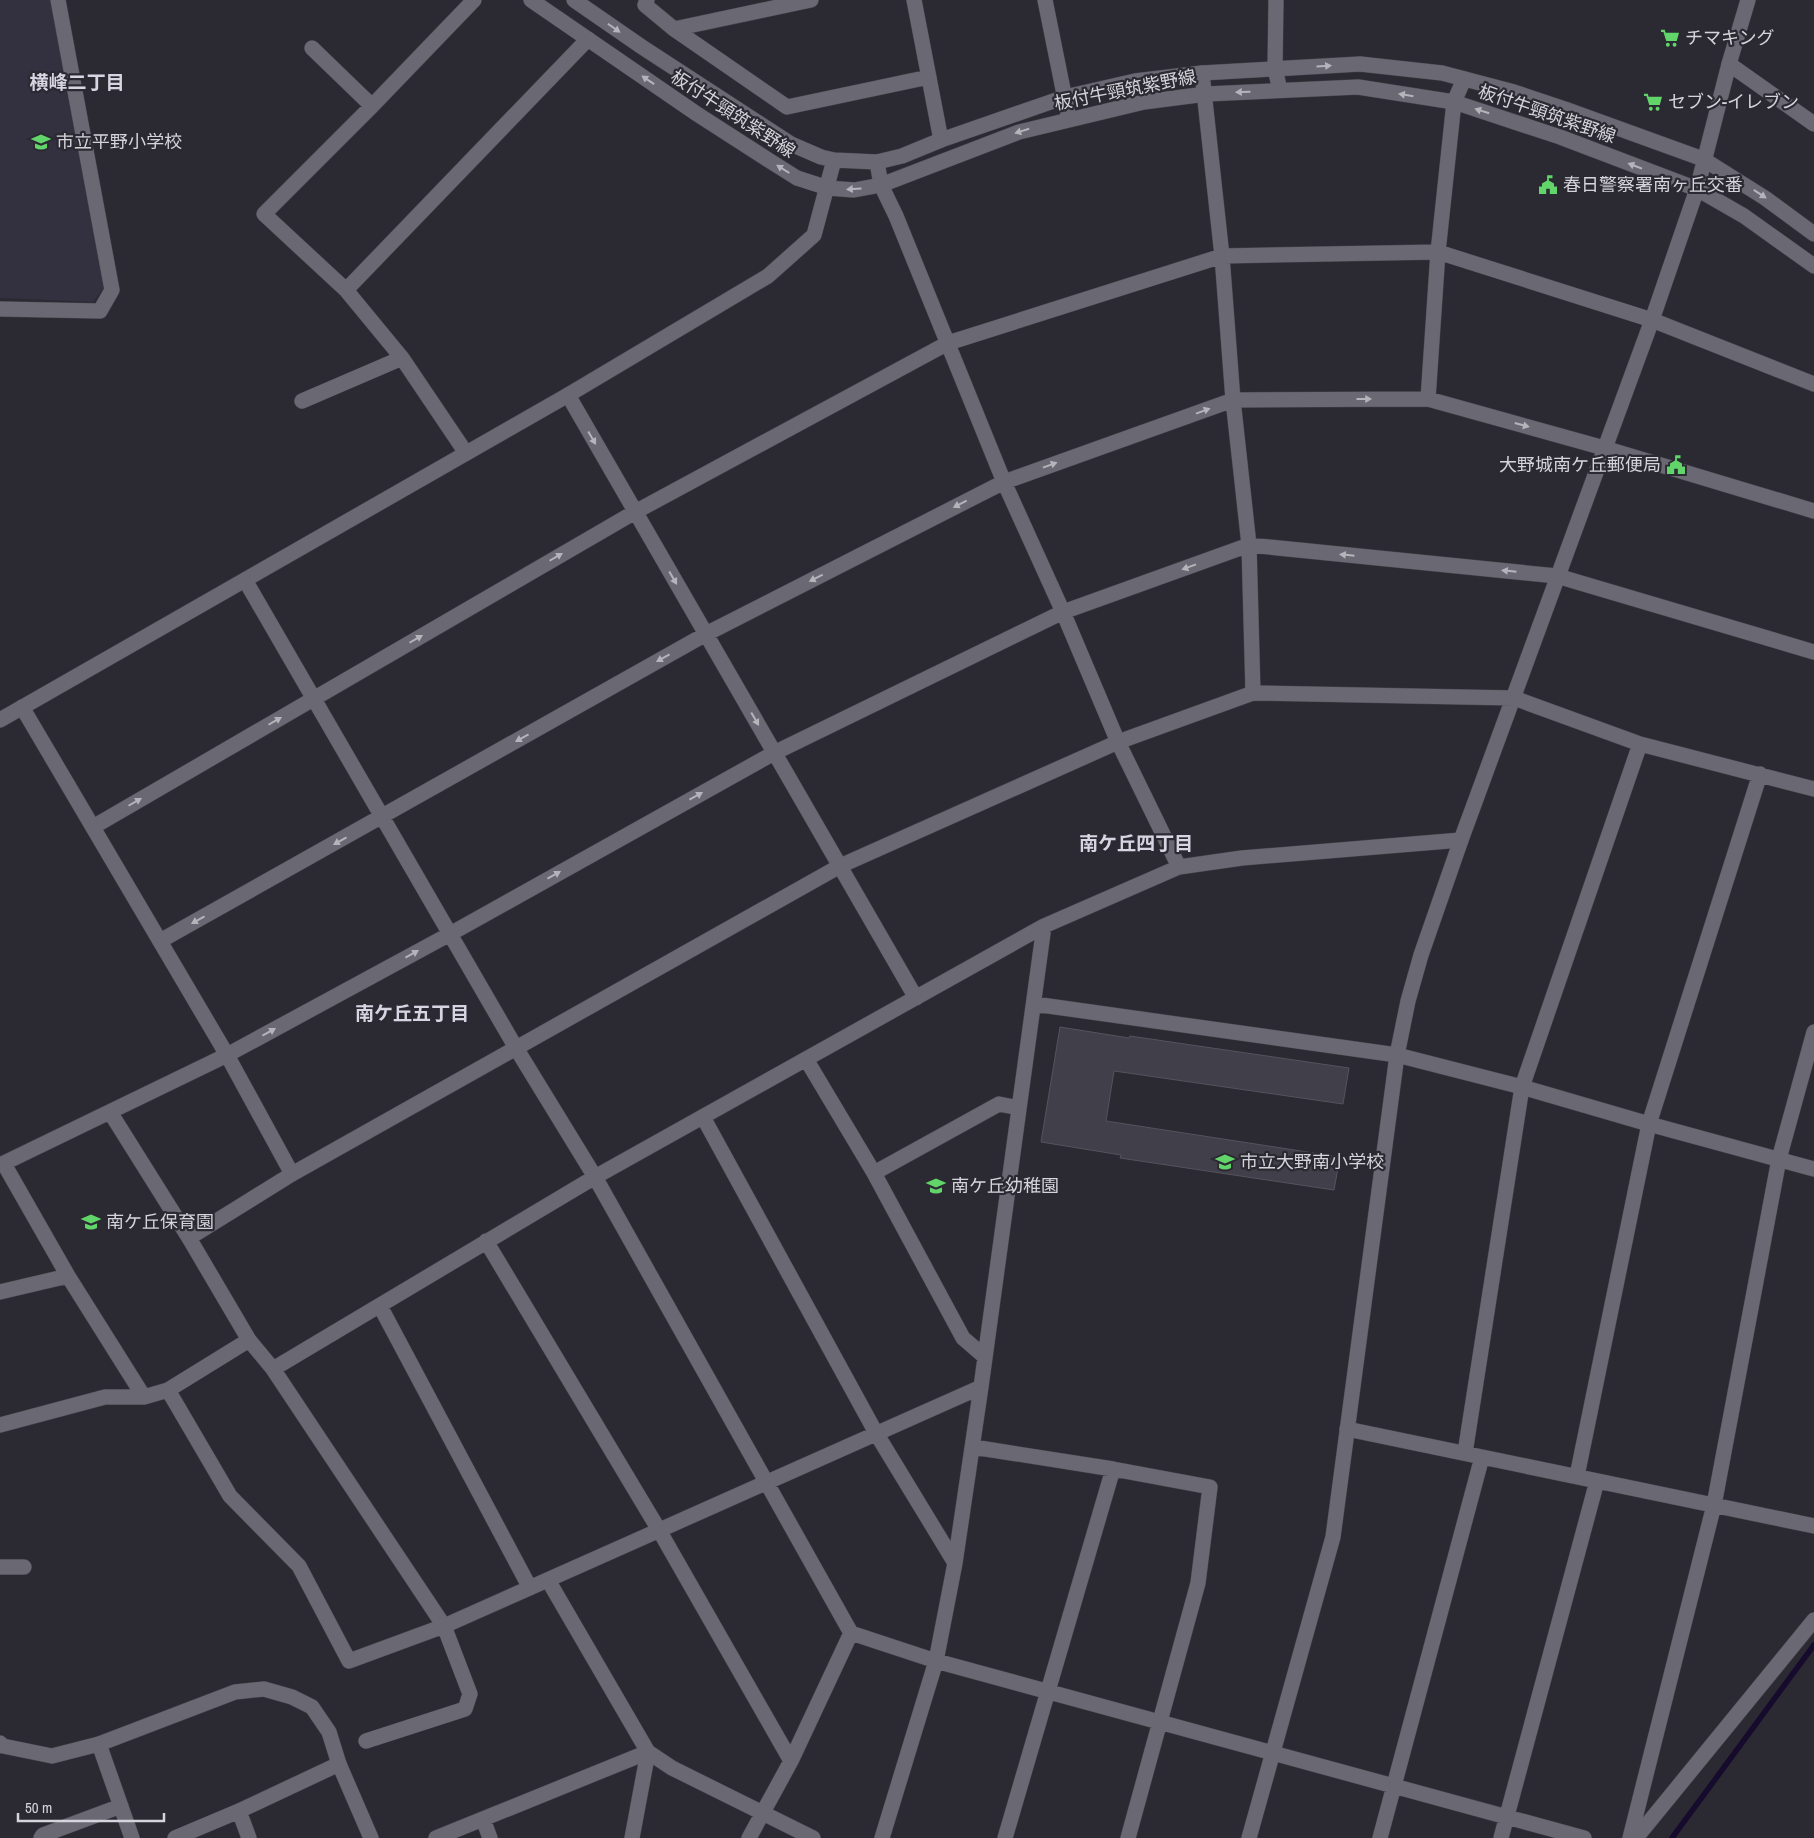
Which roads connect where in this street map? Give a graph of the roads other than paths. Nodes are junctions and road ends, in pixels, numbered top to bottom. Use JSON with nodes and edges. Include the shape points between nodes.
{"nodes":[{"id":1,"x":58,"y":0,"type":"edge"},
{"id":2,"x":474,"y":0,"type":"edge"},
{"id":3,"x":531,"y":0,"type":"edge"},
{"id":4,"x":574,"y":0,"type":"edge"},
{"id":5,"x":647,"y":0,"type":"edge"},
{"id":6,"x":811,"y":0,"type":"edge"},
{"id":7,"x":914,"y":0,"type":"edge"},
{"id":8,"x":1045,"y":0,"type":"edge"},
{"id":9,"x":1276,"y":0,"type":"edge"},
{"id":10,"x":1748,"y":0,"type":"edge"},
{"id":11,"x":674,"y":28,"type":"junction"},
{"id":12,"x":588,"y":39,"type":"junction"},
{"id":13,"x":312,"y":48,"type":"dead end"},
{"id":14,"x":1729,"y":64,"type":"junction"},
{"id":15,"x":1275,"y":69,"type":"junction"},
{"id":16,"x":1202,"y":73,"type":"junction"},
{"id":17,"x":929,"y":77,"type":"junction"},
{"id":18,"x":1464,"y":79,"type":"junction"},
{"id":19,"x":1280,"y":90,"type":"junction"},
{"id":20,"x":1206,"y":94,"type":"junction"},
{"id":21,"x":1065,"y":97,"type":"junction"},
{"id":22,"x":1454,"y":102,"type":"junction"},
{"id":23,"x":372,"y":106,"type":"junction"},
{"id":24,"x":1069,"y":119,"type":"junction"},
{"id":25,"x":1814,"y":124,"type":"edge"},
{"id":26,"x":941,"y":140,"type":"junction"},
{"id":27,"x":1704,"y":159,"type":"junction"},
{"id":28,"x":834,"y":160,"type":"junction"},
{"id":29,"x":877,"y":162,"type":"junction"},
{"id":30,"x":881,"y":185,"type":"junction"},
{"id":31,"x":828,"y":188,"type":"junction"},
{"id":32,"x":1697,"y":189,"type":"junction"},
{"id":33,"x":1814,"y":234,"type":"edge"},
{"id":34,"x":1438,"y":252,"type":"junction"},
{"id":35,"x":1222,"y":256,"type":"junction"},
{"id":36,"x":1814,"y":266,"type":"edge"},
{"id":37,"x":346,"y":290,"type":"junction"},
{"id":38,"x":0,"y":309,"type":"edge"},
{"id":39,"x":1652,"y":320,"type":"junction"},
{"id":40,"x":948,"y":343,"type":"junction"},
{"id":41,"x":402,"y":358,"type":"junction"},
{"id":42,"x":1814,"y":384,"type":"edge"},
{"id":43,"x":568,"y":395,"type":"junction"},
{"id":44,"x":1428,"y":399,"type":"junction"},
{"id":45,"x":1233,"y":400,"type":"junction"},
{"id":46,"x":302,"y":401,"type":"dead end"},
{"id":47,"x":1604,"y":448,"type":"junction"},
{"id":48,"x":466,"y":453,"type":"junction"},
{"id":49,"x":1004,"y":482,"type":"junction"},
{"id":50,"x":1814,"y":511,"type":"edge"},
{"id":51,"x":635,"y":512,"type":"junction"},
{"id":52,"x":1248,"y":545,"type":"junction"},
{"id":53,"x":1557,"y":576,"type":"junction"},
{"id":54,"x":245,"y":580,"type":"junction"},
{"id":55,"x":1063,"y":612,"type":"junction"},
{"id":56,"x":706,"y":634,"type":"junction"},
{"id":57,"x":1814,"y":652,"type":"edge"},
{"id":58,"x":1253,"y":693,"type":"junction"},
{"id":59,"x":314,"y":698,"type":"junction"},
{"id":60,"x":1514,"y":698,"type":"junction"},
{"id":61,"x":22,"y":707,"type":"junction"},
{"id":62,"x":0,"y":720,"type":"edge"},
{"id":63,"x":1118,"y":742,"type":"junction"},
{"id":64,"x":1640,"y":744,"type":"junction"},
{"id":65,"x":774,"y":753,"type":"junction"},
{"id":66,"x":1760,"y":774,"type":"junction"},
{"id":67,"x":1814,"y":789,"type":"edge"},
{"id":68,"x":382,"y":817,"type":"junction"},
{"id":69,"x":93,"y":827,"type":"junction"},
{"id":70,"x":1461,"y":840,"type":"junction"},
{"id":71,"x":840,"y":866,"type":"junction"},
{"id":72,"x":1179,"y":867,"type":"junction"},
{"id":73,"x":1044,"y":926,"type":"junction"},
{"id":74,"x":450,"y":934,"type":"junction"},
{"id":75,"x":160,"y":942,"type":"junction"},
{"id":76,"x":916,"y":998,"type":"junction"},
{"id":77,"x":1034,"y":1004,"type":"junction"},
{"id":78,"x":1814,"y":1032,"type":"edge"},
{"id":79,"x":516,"y":1048,"type":"junction"},
{"id":80,"x":227,"y":1055,"type":"junction"},
{"id":81,"x":1398,"y":1055,"type":"junction"},
{"id":82,"x":806,"y":1059,"type":"junction"},
{"id":83,"x":1522,"y":1087,"type":"junction"},
{"id":84,"x":1019,"y":1108,"type":"junction"},
{"id":85,"x":110,"y":1112,"type":"junction"},
{"id":86,"x":703,"y":1117,"type":"junction"},
{"id":87,"x":1649,"y":1124,"type":"junction"},
{"id":88,"x":1779,"y":1160,"type":"junction"},
{"id":89,"x":2,"y":1165,"type":"edge"},
{"id":90,"x":1814,"y":1169,"type":"edge"},
{"id":91,"x":874,"y":1173,"type":"junction"},
{"id":92,"x":292,"y":1174,"type":"junction"},
{"id":93,"x":595,"y":1177,"type":"junction"},
{"id":94,"x":189,"y":1238,"type":"junction"},
{"id":95,"x":486,"y":1241,"type":"junction"},
{"id":96,"x":68,"y":1276,"type":"junction"},
{"id":97,"x":0,"y":1292,"type":"edge"},
{"id":98,"x":380,"y":1306,"type":"junction"},
{"id":99,"x":249,"y":1340,"type":"junction"},
{"id":100,"x":985,"y":1357,"type":"junction"},
{"id":101,"x":272,"y":1369,"type":"junction"},
{"id":102,"x":981,"y":1387,"type":"junction"},
{"id":103,"x":168,"y":1390,"type":"junction"},
{"id":104,"x":144,"y":1397,"type":"junction"},
{"id":105,"x":0,"y":1425,"type":"edge"},
{"id":106,"x":1348,"y":1429,"type":"junction"},
{"id":107,"x":876,"y":1433,"type":"junction"},
{"id":108,"x":973,"y":1447,"type":"junction"},
{"id":109,"x":1465,"y":1453,"type":"junction"},
{"id":110,"x":1482,"y":1457,"type":"junction"},
{"id":111,"x":1113,"y":1469,"type":"junction"},
{"id":112,"x":1577,"y":1476,"type":"junction"},
{"id":113,"x":1597,"y":1481,"type":"junction"},
{"id":114,"x":766,"y":1482,"type":"junction"},
{"id":115,"x":1714,"y":1505,"type":"junction"},
{"id":116,"x":1814,"y":1526,"type":"edge"},
{"id":117,"x":659,"y":1530,"type":"junction"},
{"id":118,"x":955,"y":1563,"type":"junction"},
{"id":119,"x":0,"y":1567,"type":"edge"},
{"id":120,"x":24,"y":1567,"type":"dead end"},
{"id":121,"x":548,"y":1580,"type":"junction"},
{"id":122,"x":530,"y":1588,"type":"junction"},
{"id":123,"x":1814,"y":1620,"type":"edge"},
{"id":124,"x":444,"y":1626,"type":"junction"},
{"id":125,"x":851,"y":1633,"type":"junction"},
{"id":126,"x":936,"y":1661,"type":"junction"},
{"id":127,"x":1048,"y":1692,"type":"junction"},
{"id":128,"x":1161,"y":1722,"type":"junction"},
{"id":129,"x":366,"y":1741,"type":"dead end"},
{"id":130,"x":0,"y":1743,"type":"edge"},
{"id":131,"x":98,"y":1744,"type":"junction"},
{"id":132,"x":648,"y":1752,"type":"junction"},
{"id":133,"x":1273,"y":1753,"type":"junction"},
{"id":134,"x":790,"y":1761,"type":"junction"},
{"id":135,"x":339,"y":1764,"type":"junction"},
{"id":136,"x":1395,"y":1786,"type":"junction"},
{"id":137,"x":121,"y":1806,"type":"junction"},
{"id":138,"x":239,"y":1811,"type":"junction"},
{"id":139,"x":762,"y":1812,"type":"junction"},
{"id":140,"x":1507,"y":1817,"type":"junction"},
{"id":141,"x":483,"y":1819,"type":"junction"},
{"id":142,"x":41,"y":1838,"type":"edge"},
{"id":143,"x":132,"y":1838,"type":"edge"},
{"id":144,"x":175,"y":1838,"type":"edge"},
{"id":145,"x":249,"y":1838,"type":"edge"},
{"id":146,"x":371,"y":1838,"type":"edge"},
{"id":147,"x":436,"y":1838,"type":"edge"},
{"id":148,"x":490,"y":1838,"type":"edge"},
{"id":149,"x":632,"y":1838,"type":"edge"},
{"id":150,"x":749,"y":1838,"type":"edge"},
{"id":151,"x":813,"y":1838,"type":"edge"},
{"id":152,"x":882,"y":1838,"type":"edge"},
{"id":153,"x":1005,"y":1838,"type":"edge"},
{"id":154,"x":1128,"y":1838,"type":"edge"},
{"id":155,"x":1249,"y":1838,"type":"edge"},
{"id":156,"x":1380,"y":1838,"type":"edge"},
{"id":157,"x":1502,"y":1838,"type":"edge"},
{"id":158,"x":1584,"y":1838,"type":"edge"},
{"id":159,"x":1630,"y":1838,"type":"edge"},
{"id":160,"x":1636,"y":1838,"type":"edge"}],
"edges":[{"from":1,"to":38,"type":"street","via":[[112,290],[100,311]]},
{"from":2,"to":23,"type":"street"},
{"from":3,"to":12,"type":"street","name":"板付牛頸筑紫野線"},
{"from":4,"to":28,"type":"street","name":"板付牛頸筑紫野線","one_way":true,"via":[[791,144]]},
{"from":5,"to":11,"type":"street","via":[[645,6]]},
{"from":6,"to":11,"type":"street"},
{"from":7,"to":17,"type":"street"},
{"from":8,"to":21,"type":"street"},
{"from":9,"to":15,"type":"street"},
{"from":10,"to":14,"type":"street"},
{"from":11,"to":17,"type":"street","via":[[787,107]]},
{"from":31,"to":12,"type":"street","name":"板付牛頸筑紫野線","one_way":true,"via":[[797,178]]},
{"from":12,"to":37,"type":"street"},
{"from":13,"to":23,"type":"street"},
{"from":14,"to":25,"type":"street"},
{"from":14,"to":27,"type":"street"},
{"from":15,"to":16,"type":"street","name":"板付牛頸筑紫野線"},
{"from":15,"to":18,"type":"street","name":"板付牛頸筑紫野線","one_way":true,"via":[[1360,64],[1442,73]]},
{"from":15,"to":19,"type":"street"},
{"from":16,"to":20,"type":"street"},
{"from":16,"to":21,"type":"street","name":"板付牛頸筑紫野線","via":[[1135,81]]},
{"from":17,"to":26,"type":"street"},
{"from":18,"to":22,"type":"street"},
{"from":18,"to":27,"type":"street","name":"板付牛頸筑紫野線","via":[[1514,92]]},
{"from":19,"to":20,"type":"street","name":"板付牛頸筑紫野線","one_way":true},
{"from":22,"to":19,"type":"street","name":"板付牛頸筑紫野線","one_way":true,"via":[[1358,87]]},
{"from":20,"to":24,"type":"street","name":"板付牛頸筑紫野線","via":[[1144,102]]},
{"from":20,"to":35,"type":"street"},
{"from":21,"to":24,"type":"street"},
{"from":21,"to":26,"type":"street","name":"板付牛頸筑紫野線"},
{"from":32,"to":22,"type":"street","name":"板付牛頸筑紫野線","one_way":true,"via":[[1560,137]]},
{"from":22,"to":34,"type":"street"},
{"from":23,"to":37,"type":"street","via":[[264,214]]},
{"from":24,"to":30,"type":"street","name":"板付牛頸筑紫野線","one_way":true,"via":[[1019,132]]},
{"from":26,"to":29,"type":"street","name":"板付牛頸筑紫野線"},
{"from":27,"to":32,"type":"street"},
{"from":27,"to":33,"type":"street","name":"板付牛頸筑紫野線","one_way":true},
{"from":28,"to":29,"type":"street","name":"板付牛頸筑紫野線"},
{"from":28,"to":31,"type":"street"},
{"from":29,"to":30,"type":"street"},
{"from":30,"to":31,"type":"street","name":"板付牛頸筑紫野線","one_way":true,"via":[[854,190]]},
{"from":30,"to":40,"type":"street"},
{"from":31,"to":43,"type":"street","via":[[814,234],[768,276]]},
{"from":32,"to":36,"type":"street","name":"板付牛頸筑紫野線","via":[[1744,216]]},
{"from":32,"to":39,"type":"street"},
{"from":34,"to":35,"type":"street"},
{"from":34,"to":39,"type":"street"},
{"from":34,"to":44,"type":"street"},
{"from":35,"to":40,"type":"street"},
{"from":35,"to":45,"type":"street"},
{"from":37,"to":41,"type":"street"},
{"from":39,"to":42,"type":"street"},
{"from":39,"to":47,"type":"street"},
{"from":40,"to":49,"type":"street"},
{"from":40,"to":51,"type":"street"},
{"from":41,"to":46,"type":"street"},
{"from":41,"to":48,"type":"street"},
{"from":43,"to":48,"type":"street"},
{"from":43,"to":51,"type":"street","one_way":true},
{"from":45,"to":44,"type":"street","one_way":true},
{"from":44,"to":47,"type":"street","one_way":true},
{"from":49,"to":45,"type":"street","one_way":true},
{"from":45,"to":52,"type":"street"},
{"from":47,"to":50,"type":"street"},
{"from":47,"to":53,"type":"street"},
{"from":48,"to":54,"type":"street"},
{"from":49,"to":55,"type":"street"},
{"from":49,"to":56,"type":"street","one_way":true},
{"from":51,"to":56,"type":"street","one_way":true},
{"from":59,"to":51,"type":"street","one_way":true},
{"from":53,"to":52,"type":"street","one_way":true},
{"from":52,"to":55,"type":"street","one_way":true},
{"from":52,"to":58,"type":"street"},
{"from":53,"to":57,"type":"street"},
{"from":53,"to":60,"type":"street"},
{"from":54,"to":59,"type":"street"},
{"from":54,"to":61,"type":"street"},
{"from":55,"to":63,"type":"street"},
{"from":55,"to":65,"type":"street"},
{"from":56,"to":65,"type":"street","one_way":true},
{"from":56,"to":68,"type":"street","one_way":true},
{"from":58,"to":60,"type":"street"},
{"from":58,"to":63,"type":"street"},
{"from":59,"to":68,"type":"street"},
{"from":69,"to":59,"type":"street","one_way":true},
{"from":60,"to":64,"type":"street"},
{"from":60,"to":70,"type":"street"},
{"from":61,"to":62,"type":"street"},
{"from":61,"to":69,"type":"street"},
{"from":63,"to":71,"type":"street"},
{"from":63,"to":72,"type":"street"},
{"from":64,"to":66,"type":"street"},
{"from":64,"to":83,"type":"street"},
{"from":65,"to":71,"type":"street"},
{"from":74,"to":65,"type":"street","one_way":true},
{"from":66,"to":67,"type":"street"},
{"from":66,"to":87,"type":"street"},
{"from":68,"to":74,"type":"street"},
{"from":68,"to":75,"type":"street","one_way":true},
{"from":69,"to":75,"type":"street"},
{"from":70,"to":72,"type":"street","via":[[1242,858]]},
{"from":70,"to":81,"type":"street","via":[[1421,955]]},
{"from":71,"to":76,"type":"street"},
{"from":71,"to":79,"type":"street"},
{"from":72,"to":73,"type":"street"},
{"from":73,"to":76,"type":"street"},
{"from":73,"to":77,"type":"street"},
{"from":74,"to":79,"type":"street"},
{"from":80,"to":74,"type":"street","one_way":true},
{"from":75,"to":80,"type":"street"},
{"from":76,"to":82,"type":"street"},
{"from":77,"to":81,"type":"street"},
{"from":77,"to":84,"type":"street"},
{"from":78,"to":88,"type":"street"},
{"from":79,"to":92,"type":"street"},
{"from":79,"to":93,"type":"street"},
{"from":80,"to":85,"type":"street"},
{"from":80,"to":92,"type":"street"},
{"from":81,"to":83,"type":"street"},
{"from":81,"to":106,"type":"street"},
{"from":82,"to":86,"type":"street"},
{"from":82,"to":91,"type":"street"},
{"from":83,"to":87,"type":"street"},
{"from":83,"to":109,"type":"street"},
{"from":84,"to":91,"type":"street","via":[[999,1104]]},
{"from":84,"to":100,"type":"street"},
{"from":85,"to":89,"type":"street"},
{"from":85,"to":94,"type":"street"},
{"from":86,"to":93,"type":"street"},
{"from":86,"to":107,"type":"street"},
{"from":87,"to":88,"type":"street"},
{"from":87,"to":112,"type":"street"},
{"from":88,"to":90,"type":"street"},
{"from":88,"to":115,"type":"street"},
{"from":89,"to":96,"type":"street"},
{"from":91,"to":100,"type":"street","via":[[963,1338]]},
{"from":92,"to":94,"type":"street"},
{"from":93,"to":95,"type":"street"},
{"from":93,"to":114,"type":"street"},
{"from":94,"to":99,"type":"street"},
{"from":95,"to":98,"type":"street"},
{"from":95,"to":117,"type":"street"},
{"from":96,"to":97,"type":"street"},
{"from":96,"to":104,"type":"street"},
{"from":98,"to":101,"type":"street"},
{"from":98,"to":122,"type":"street"},
{"from":99,"to":101,"type":"street"},
{"from":99,"to":103,"type":"street"},
{"from":100,"to":102,"type":"street"},
{"from":101,"to":124,"type":"street"},
{"from":102,"to":107,"type":"street"},
{"from":102,"to":108,"type":"street"},
{"from":103,"to":104,"type":"street"},
{"from":103,"to":124,"type":"street","via":[[230,1496],[299,1566],[349,1661]]},
{"from":104,"to":105,"type":"street","via":[[105,1397]]},
{"from":106,"to":109,"type":"street"},
{"from":106,"to":133,"type":"street","via":[[1333,1537]]},
{"from":107,"to":114,"type":"street"},
{"from":107,"to":118,"type":"street"},
{"from":108,"to":111,"type":"street"},
{"from":108,"to":118,"type":"street"},
{"from":109,"to":110,"type":"street"},
{"from":110,"to":112,"type":"street"},
{"from":110,"to":136,"type":"street"},
{"from":111,"to":127,"type":"street"},
{"from":111,"to":128,"type":"street","via":[[1210,1488],[1198,1583]]},
{"from":112,"to":113,"type":"street"},
{"from":113,"to":115,"type":"street"},
{"from":113,"to":140,"type":"street"},
{"from":114,"to":117,"type":"street"},
{"from":114,"to":125,"type":"street"},
{"from":115,"to":116,"type":"street"},
{"from":115,"to":159,"type":"street"},
{"from":117,"to":121,"type":"street"},
{"from":117,"to":134,"type":"street"},
{"from":118,"to":126,"type":"street"},
{"from":119,"to":120,"type":"street"},
{"from":121,"to":122,"type":"street"},
{"from":121,"to":132,"type":"street"},
{"from":122,"to":124,"type":"street"},
{"from":123,"to":160,"type":"street"},
{"from":124,"to":129,"type":"street","via":[[470,1694],[466,1709]]},
{"from":125,"to":126,"type":"street"},
{"from":125,"to":134,"type":"street"},
{"from":126,"to":127,"type":"street"},
{"from":126,"to":152,"type":"street"},
{"from":127,"to":128,"type":"street"},
{"from":127,"to":153,"type":"street"},
{"from":128,"to":133,"type":"street"},
{"from":128,"to":154,"type":"street"},
{"from":130,"to":131,"type":"street","via":[[52,1756]]},
{"from":131,"to":135,"type":"street","via":[[235,1692],[264,1689],[312,1707],[329,1732]]},
{"from":131,"to":137,"type":"street"},
{"from":132,"to":139,"type":"street","via":[[672,1768]]},
{"from":132,"to":141,"type":"street"},
{"from":132,"to":149,"type":"street"},
{"from":133,"to":136,"type":"street"},
{"from":133,"to":155,"type":"street"},
{"from":134,"to":139,"type":"street"},
{"from":135,"to":138,"type":"street"},
{"from":135,"to":146,"type":"street"},
{"from":136,"to":140,"type":"street"},
{"from":136,"to":156,"type":"street"},
{"from":137,"to":142,"type":"street"},
{"from":137,"to":143,"type":"street"},
{"from":138,"to":144,"type":"street"},
{"from":138,"to":145,"type":"street"},
{"from":139,"to":150,"type":"street"},
{"from":139,"to":151,"type":"street"},
{"from":140,"to":157,"type":"street"},
{"from":140,"to":158,"type":"street"},
{"from":141,"to":147,"type":"street"},
{"from":141,"to":148,"type":"street"}]}
